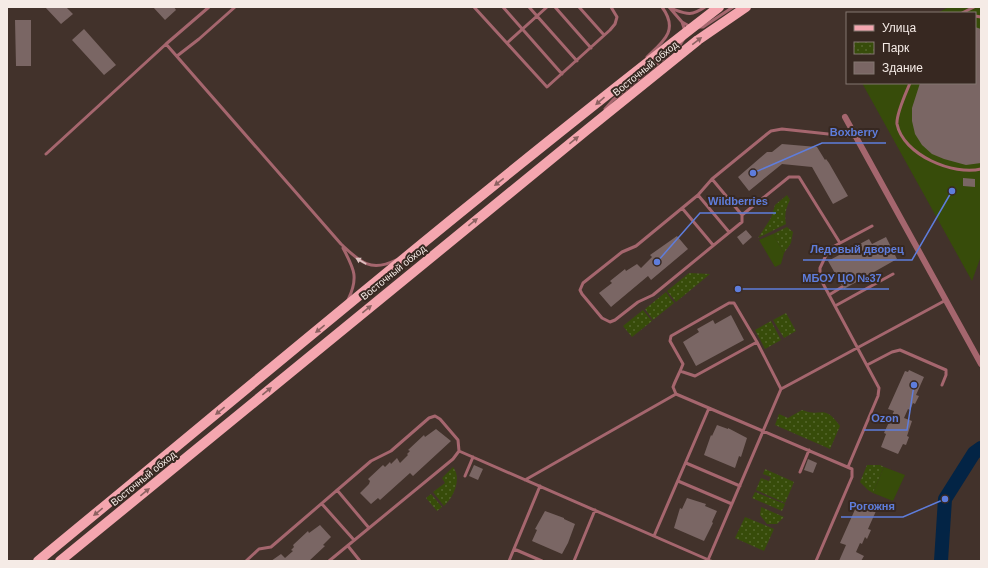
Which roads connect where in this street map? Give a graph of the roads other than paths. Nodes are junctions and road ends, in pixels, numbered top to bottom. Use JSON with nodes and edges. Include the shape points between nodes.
{"nodes":[{"id":1,"x":209,"y":7,"type":"edge"},
{"id":2,"x":236,"y":7,"type":"edge"},
{"id":3,"x":474,"y":7,"type":"edge"},
{"id":4,"x":503,"y":7,"type":"edge"},
{"id":5,"x":529,"y":7,"type":"edge"},
{"id":6,"x":547,"y":7,"type":"edge"},
{"id":7,"x":555,"y":7,"type":"edge"},
{"id":8,"x":579,"y":7,"type":"edge"},
{"id":9,"x":611,"y":7,"type":"edge"},
{"id":10,"x":662,"y":7,"type":"edge"},
{"id":11,"x":669,"y":7,"type":"edge"},
{"id":12,"x":705,"y":7,"type":"edge"},
{"id":13,"x":719,"y":7,"type":"edge"},
{"id":14,"x":733,"y":7,"type":"edge"},
{"id":15,"x":746,"y":7,"type":"edge"},
{"id":16,"x":974,"y":7,"type":"edge"},
{"id":17,"x":964,"y":12,"type":"edge"},
{"id":18,"x":537,"y":16,"type":"junction"},
{"id":19,"x":682,"y":22,"type":"junction"},
{"id":20,"x":522,"y":29,"type":"junction"},
{"id":21,"x":689,"y":31,"type":"junction"},
{"id":22,"x":604,"y":35,"type":"junction"},
{"id":23,"x":507,"y":43,"type":"junction"},
{"id":24,"x":166,"y":44,"type":"junction"},
{"id":25,"x":591,"y":48,"type":"junction"},
{"id":26,"x":177,"y":56,"type":"junction"},
{"id":27,"x":577,"y":61,"type":"junction"},
{"id":28,"x":562,"y":74,"type":"junction"},
{"id":29,"x":910,"y":84,"type":"edge"},
{"id":30,"x":618,"y":85,"type":"junction"},
{"id":31,"x":845,"y":117,"type":"dead end"},
{"id":32,"x":588,"y":129,"type":"junction"},
{"id":33,"x":856,"y":137,"type":"junction"},
{"id":34,"x":46,"y":154,"type":"dead end"},
{"id":35,"x":981,"y":169,"type":"edge"},
{"id":36,"x":712,"y":178,"type":"junction"},
{"id":37,"x":698,"y":195,"type":"junction"},
{"id":38,"x":682,"y":208,"type":"junction"},
{"id":39,"x":742,"y":215,"type":"junction"},
{"id":40,"x":872,"y":226,"type":"dead end"},
{"id":41,"x":729,"y":232,"type":"junction"},
{"id":42,"x":840,"y":243,"type":"junction"},
{"id":43,"x":341,"y":244,"type":"junction"},
{"id":44,"x":713,"y":245,"type":"junction"},
{"id":45,"x":410,"y":253,"type":"junction"},
{"id":46,"x":893,"y":274,"type":"dead end"},
{"id":47,"x":842,"y":287,"type":"dead end"},
{"id":48,"x":829,"y":295,"type":"junction"},
{"id":49,"x":946,"y":300,"type":"junction"},
{"id":50,"x":835,"y":306,"type":"junction"},
{"id":51,"x":337,"y":315,"type":"junction"},
{"id":52,"x":757,"y":342,"type":"junction"},
{"id":53,"x":858,"y":348,"type":"junction"},
{"id":54,"x":981,"y":364,"type":"edge"},
{"id":55,"x":867,"y":365,"type":"junction"},
{"id":56,"x":680,"y":372,"type":"junction"},
{"id":57,"x":942,"y":385,"type":"dead end"},
{"id":58,"x":782,"y":389,"type":"junction"},
{"id":59,"x":676,"y":394,"type":"junction"},
{"id":60,"x":710,"y":408,"type":"junction"},
{"id":61,"x":764,"y":431,"type":"junction"},
{"id":62,"x":809,"y":450,"type":"junction"},
{"id":63,"x":459,"y":451,"type":"junction"},
{"id":64,"x":473,"y":457,"type":"junction"},
{"id":65,"x":686,"y":463,"type":"junction"},
{"id":66,"x":848,"y":467,"type":"junction"},
{"id":67,"x":800,"y":472,"type":"dead end"},
{"id":68,"x":465,"y":476,"type":"dead end"},
{"id":69,"x":525,"y":480,"type":"junction"},
{"id":70,"x":678,"y":481,"type":"junction"},
{"id":71,"x":540,"y":486,"type":"junction"},
{"id":72,"x":740,"y":486,"type":"junction"},
{"id":73,"x":337,"y":490,"type":"junction"},
{"id":74,"x":322,"y":504,"type":"junction"},
{"id":75,"x":732,"y":504,"type":"junction"},
{"id":76,"x":595,"y":510,"type":"junction"},
{"id":77,"x":369,"y":528,"type":"junction"},
{"id":78,"x":654,"y":536,"type":"junction"},
{"id":79,"x":354,"y":540,"type":"junction"},
{"id":80,"x":348,"y":546,"type":"junction"},
{"id":81,"x":514,"y":549,"type":"junction"},
{"id":82,"x":38,"y":561,"type":"edge"},
{"id":83,"x":60,"y":561,"type":"edge"},
{"id":84,"x":246,"y":561,"type":"edge"},
{"id":85,"x":329,"y":561,"type":"edge"},
{"id":86,"x":360,"y":561,"type":"edge"},
{"id":87,"x":508,"y":561,"type":"edge"},
{"id":88,"x":542,"y":561,"type":"edge"},
{"id":89,"x":574,"y":561,"type":"edge"},
{"id":90,"x":710,"y":561,"type":"edge"},
{"id":91,"x":816,"y":561,"type":"edge"}],
"edges":[{"from":1,"to":24,"type":"lane"},
{"from":2,"to":26,"type":"lane"},
{"from":3,"to":23,"type":"lane"},
{"from":4,"to":20,"type":"lane"},
{"from":5,"to":18,"type":"lane"},
{"from":6,"to":18,"type":"lane"},
{"from":7,"to":25,"type":"lane"},
{"from":8,"to":22,"type":"lane"},
{"from":9,"to":22,"type":"lane","via":[[617,17],[615,24]]},
{"from":10,"to":30,"type":"lane","via":[[670,22],[669,32]]},
{"from":11,"to":12,"type":"lane","via":[[686,14],[695,14]]},
{"from":11,"to":19,"type":"lane"},
{"from":13,"to":21,"type":"main road","name":"Восточный обход"},
{"from":14,"to":21,"type":"lane","via":[[703,27]]},
{"from":32,"to":15,"type":"main road","name":"Восточный обход","one_way":true,"via":[[698,40]]},
{"from":16,"to":17,"type":"lane"},
{"from":18,"to":20,"type":"lane"},
{"from":18,"to":27,"type":"lane"},
{"from":19,"to":21,"type":"lane"},
{"from":19,"to":21,"type":"lane"},
{"from":20,"to":23,"type":"lane"},
{"from":20,"to":28,"type":"lane"},
{"from":21,"to":30,"type":"main road","name":"Восточный обход"},
{"from":21,"to":32,"type":"lane","via":[[680,45],[613,100]]},
{"from":22,"to":25,"type":"lane"},
{"from":23,"to":28,"type":"lane","via":[[547,87]]},
{"from":24,"to":26,"type":"lane"},
{"from":24,"to":34,"type":"lane"},
{"from":25,"to":27,"type":"lane"},
{"from":26,"to":43,"type":"lane"},
{"from":27,"to":28,"type":"lane"},
{"from":29,"to":35,"type":"lane","via":[[897,118],[900,131],[909,146],[922,156],[945,166]]},
{"from":30,"to":45,"type":"main road","name":"Восточный обход","one_way":true},
{"from":31,"to":33,"type":"street"},
{"from":83,"to":32,"type":"main road","name":"Восточный обход","one_way":true},
{"from":33,"to":36,"type":"lane","via":[[771,130]]},
{"from":33,"to":49,"type":"street"},
{"from":36,"to":37,"type":"lane"},
{"from":36,"to":39,"type":"lane"},
{"from":37,"to":38,"type":"lane"},
{"from":37,"to":41,"type":"lane"},
{"from":38,"to":44,"type":"lane"},
{"from":38,"to":44,"type":"lane","via":[[581,286],[582,294],[602,318],[606,321],[615,320],[638,302],[653,295]]},
{"from":39,"to":41,"type":"lane","via":[[742,222]]},
{"from":39,"to":42,"type":"lane","via":[[788,178],[799,177]]},
{"from":40,"to":42,"type":"lane"},
{"from":41,"to":44,"type":"lane"},
{"from":42,"to":48,"type":"lane","via":[[827,252],[819,271]]},
{"from":45,"to":43,"type":"lane","one_way":true,"via":[[378,266],[358,260]]},
{"from":43,"to":51,"type":"lane","via":[[353,267],[355,278],[354,289]]},
{"from":45,"to":51,"type":"main road","name":"Восточный обход"},
{"from":46,"to":50,"type":"lane"},
{"from":47,"to":48,"type":"lane"},
{"from":48,"to":50,"type":"lane"},
{"from":49,"to":53,"type":"lane"},
{"from":49,"to":54,"type":"street"},
{"from":50,"to":53,"type":"lane"},
{"from":51,"to":82,"type":"main road","name":"Восточный обход","one_way":true},
{"from":52,"to":56,"type":"lane","via":[[695,376]]},
{"from":52,"to":56,"type":"lane","via":[[736,305],[728,303],[671,336],[670,341],[683,364]]},
{"from":52,"to":58,"type":"lane"},
{"from":53,"to":55,"type":"lane"},
{"from":53,"to":58,"type":"lane"},
{"from":55,"to":57,"type":"lane","via":[[900,350],[946,370]]},
{"from":55,"to":66,"type":"lane","via":[[879,392]]},
{"from":56,"to":59,"type":"lane","via":[[673,387]]},
{"from":58,"to":61,"type":"lane"},
{"from":59,"to":60,"type":"lane"},
{"from":59,"to":69,"type":"lane"},
{"from":60,"to":61,"type":"lane"},
{"from":60,"to":65,"type":"lane"},
{"from":61,"to":62,"type":"lane"},
{"from":61,"to":72,"type":"lane"},
{"from":62,"to":66,"type":"lane"},
{"from":62,"to":67,"type":"lane"},
{"from":63,"to":64,"type":"lane"},
{"from":63,"to":73,"type":"lane","via":[[458,440],[440,419],[432,416],[391,451],[371,462]]},
{"from":63,"to":77,"type":"lane","via":[[453,459]]},
{"from":64,"to":68,"type":"lane"},
{"from":64,"to":69,"type":"lane"},
{"from":65,"to":70,"type":"lane"},
{"from":65,"to":72,"type":"lane"},
{"from":66,"to":91,"type":"lane","via":[[852,470],[852,477]]},
{"from":69,"to":71,"type":"lane"},
{"from":70,"to":75,"type":"lane"},
{"from":70,"to":78,"type":"lane"},
{"from":71,"to":76,"type":"lane"},
{"from":71,"to":81,"type":"lane"},
{"from":72,"to":75,"type":"lane"},
{"from":73,"to":74,"type":"lane"},
{"from":73,"to":77,"type":"lane"},
{"from":74,"to":79,"type":"lane"},
{"from":74,"to":84,"type":"lane","via":[[271,547],[260,549]]},
{"from":75,"to":90,"type":"lane"},
{"from":76,"to":78,"type":"lane"},
{"from":76,"to":89,"type":"lane"},
{"from":77,"to":79,"type":"lane"},
{"from":78,"to":90,"type":"lane"},
{"from":79,"to":80,"type":"lane"},
{"from":80,"to":85,"type":"lane"},
{"from":80,"to":86,"type":"lane"},
{"from":81,"to":87,"type":"lane"},
{"from":81,"to":88,"type":"lane"}]}
